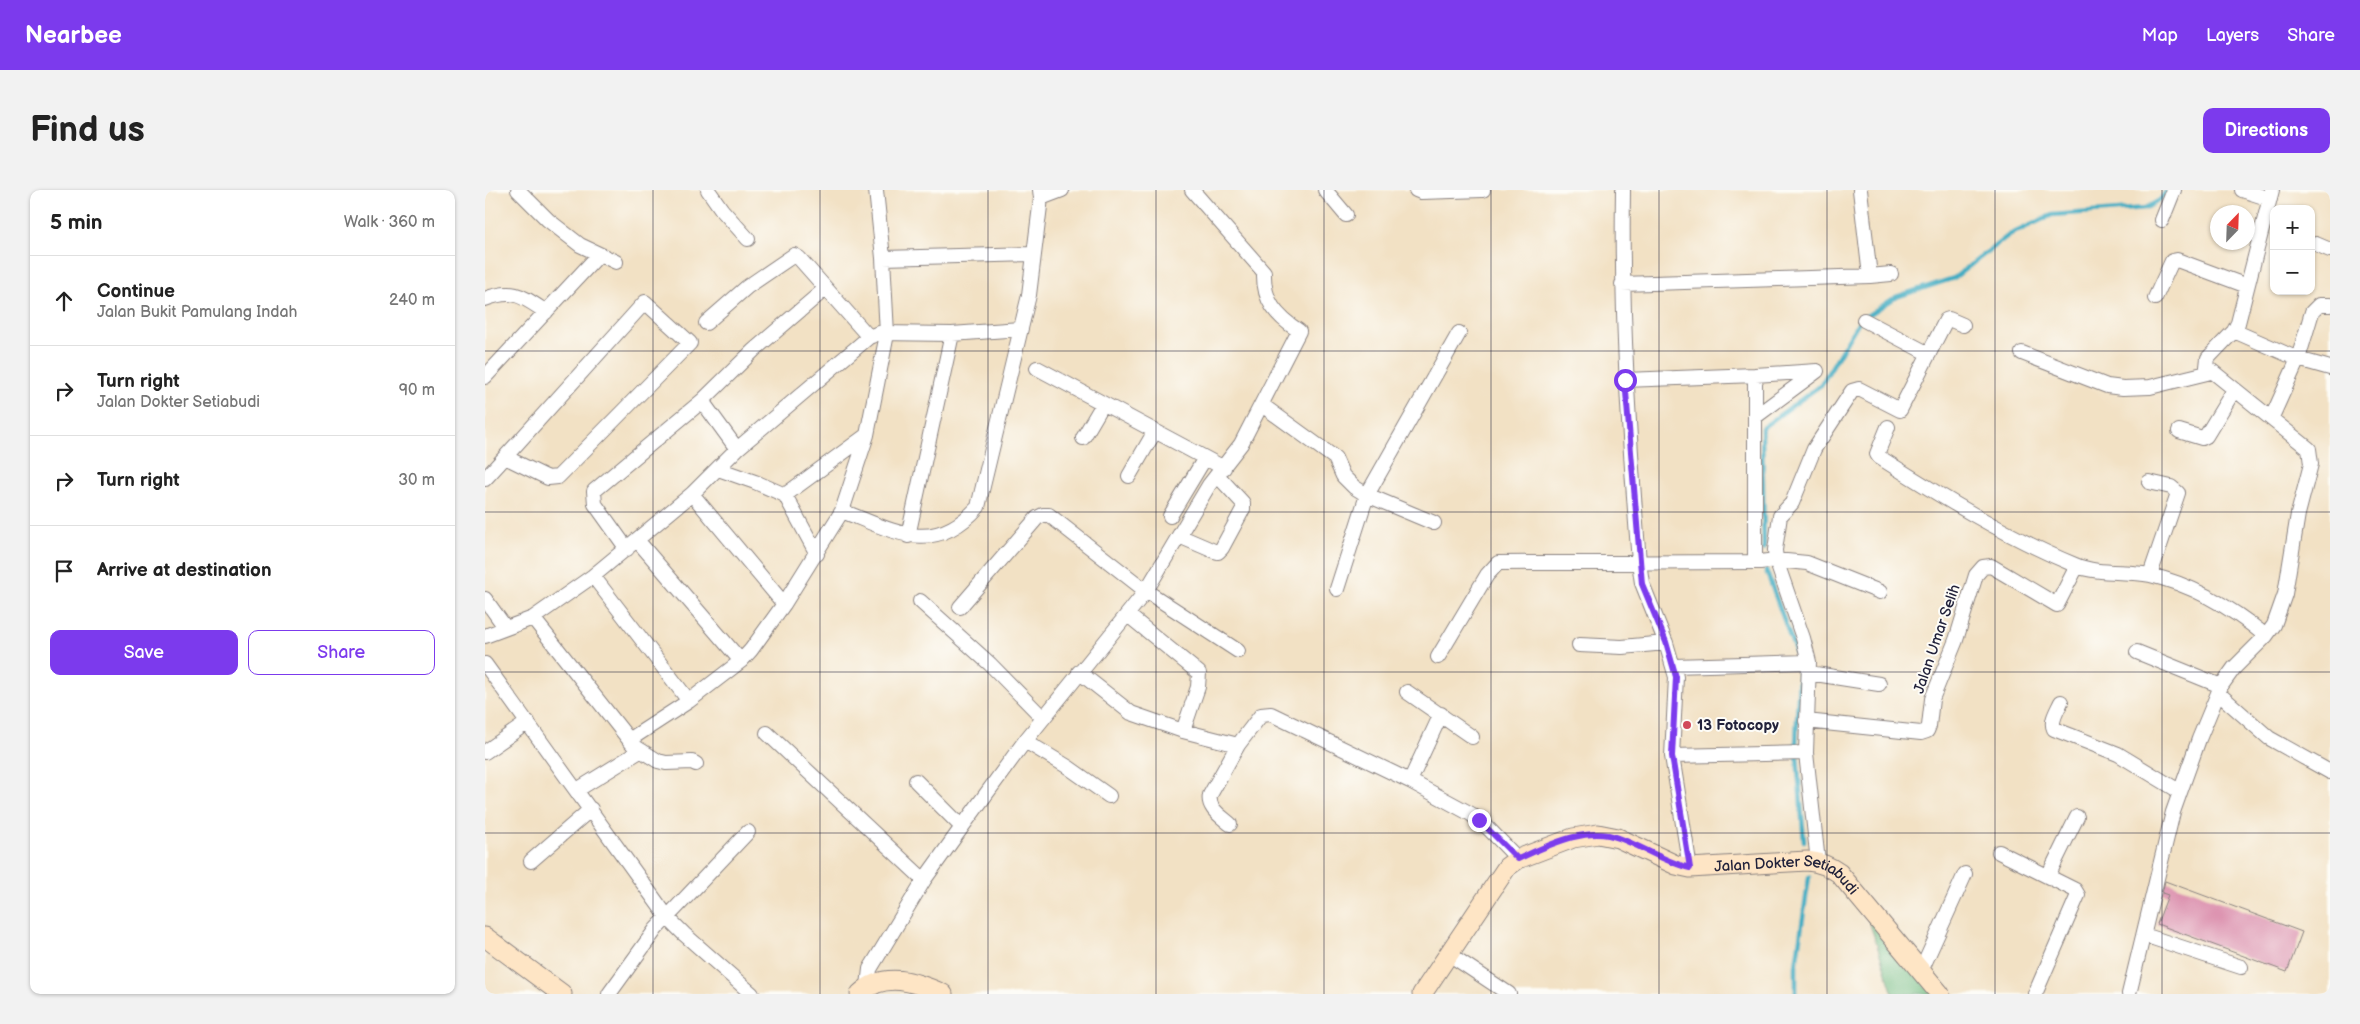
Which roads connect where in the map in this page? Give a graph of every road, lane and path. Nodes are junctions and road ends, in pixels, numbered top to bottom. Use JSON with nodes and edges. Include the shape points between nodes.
{"nodes":[{"id":1,"x":518,"y":190,"type":"edge"},
{"id":2,"x":707,"y":190,"type":"edge"},
{"id":3,"x":875,"y":190,"type":"edge"},
{"id":4,"x":1061,"y":190,"type":"edge"},
{"id":5,"x":1192,"y":190,"type":"edge"},
{"id":6,"x":1325,"y":190,"type":"edge"},
{"id":7,"x":1416,"y":190,"type":"edge"},
{"id":8,"x":1483,"y":190,"type":"edge"},
{"id":9,"x":1623,"y":190,"type":"edge"},
{"id":10,"x":1861,"y":190,"type":"edge"},
{"id":11,"x":2174,"y":190,"type":"edge"},
{"id":12,"x":2242,"y":190,"type":"edge"},
{"id":13,"x":1040,"y":194,"type":"edge"},
{"id":14,"x":2271,"y":194,"type":"edge"},
{"id":15,"x":1346,"y":215,"type":"dead end"},
{"id":16,"x":2161,"y":220,"type":"dead end"},
{"id":17,"x":748,"y":239,"type":"dead end"},
{"id":18,"x":2316,"y":244,"type":"dead end"},
{"id":19,"x":2330,"y":250,"type":"edge"},
{"id":20,"x":1033,"y":254,"type":"junction"},
{"id":21,"x":883,"y":258,"type":"junction"},
{"id":22,"x":595,"y":259,"type":"dead end"},
{"id":23,"x":616,"y":262,"type":"dead end"},
{"id":24,"x":1891,"y":274,"type":"dead end"},
{"id":25,"x":1870,"y":276,"type":"junction"},
{"id":26,"x":1622,"y":284,"type":"junction"},
{"id":27,"x":2247,"y":286,"type":"junction"},
{"id":28,"x":825,"y":289,"type":"junction"},
{"id":29,"x":485,"y":298,"type":"edge"},
{"id":30,"x":2155,"y":298,"type":"dead end"},
{"id":31,"x":2330,"y":305,"type":"edge"},
{"id":32,"x":546,"y":312,"type":"junction"},
{"id":33,"x":1864,"y":320,"type":"dead end"},
{"id":34,"x":706,"y":323,"type":"dead end"},
{"id":35,"x":1963,"y":325,"type":"dead end"},
{"id":36,"x":1020,"y":329,"type":"junction"},
{"id":37,"x":2234,"y":331,"type":"junction"},
{"id":38,"x":1459,"y":333,"type":"dead end"},
{"id":39,"x":887,"y":334,"type":"junction"},
{"id":40,"x":952,"y":334,"type":"junction"},
{"id":41,"x":869,"y":337,"type":"junction"},
{"id":42,"x":2022,"y":353,"type":"dead end"},
{"id":43,"x":1929,"y":354,"type":"junction"},
{"id":44,"x":2298,"y":359,"type":"junction"},
{"id":45,"x":1037,"y":368,"type":"dead end"},
{"id":46,"x":2330,"y":368,"type":"edge"},
{"id":47,"x":2211,"y":372,"type":"junction"},
{"id":48,"x":1755,"y":374,"type":"junction"},
{"id":49,"x":485,"y":377,"type":"edge"},
{"id":50,"x":1625,"y":380,"type":"junction"},
{"id":51,"x":2234,"y":390,"type":"junction"},
{"id":52,"x":702,"y":400,"type":"junction"},
{"id":53,"x":1103,"y":404,"type":"junction"},
{"id":54,"x":1263,"y":405,"type":"junction"},
{"id":55,"x":1755,"y":417,"type":"junction"},
{"id":56,"x":2272,"y":417,"type":"junction"},
{"id":57,"x":1888,"y":427,"type":"dead end"},
{"id":58,"x":1155,"y":431,"type":"junction"},
{"id":59,"x":2179,"y":431,"type":"dead end"},
{"id":60,"x":867,"y":435,"type":"junction"},
{"id":61,"x":1083,"y":438,"type":"dead end"},
{"id":62,"x":737,"y":449,"type":"junction"},
{"id":63,"x":505,"y":457,"type":"junction"},
{"id":64,"x":1205,"y":458,"type":"junction"},
{"id":65,"x":718,"y":469,"type":"junction"},
{"id":66,"x":1220,"y":471,"type":"junction"},
{"id":67,"x":1129,"y":476,"type":"dead end"},
{"id":68,"x":485,"y":479,"type":"edge"},
{"id":69,"x":2149,"y":482,"type":"dead end"},
{"id":70,"x":692,"y":494,"type":"junction"},
{"id":71,"x":785,"y":495,"type":"junction"},
{"id":72,"x":1367,"y":495,"type":"junction"},
{"id":73,"x":841,"y":511,"type":"junction"},
{"id":74,"x":1170,"y":516,"type":"dead end"},
{"id":75,"x":1434,"y":523,"type":"dead end"},
{"id":76,"x":908,"y":536,"type":"junction"},
{"id":77,"x":1179,"y":536,"type":"junction"},
{"id":78,"x":632,"y":544,"type":"junction"},
{"id":79,"x":817,"y":554,"type":"junction"},
{"id":80,"x":1776,"y":560,"type":"junction"},
{"id":81,"x":1639,"y":562,"type":"junction"},
{"id":82,"x":1755,"y":562,"type":"junction"},
{"id":83,"x":2077,"y":566,"type":"junction"},
{"id":84,"x":2149,"y":575,"type":"junction"},
{"id":85,"x":593,"y":576,"type":"junction"},
{"id":86,"x":1337,"y":589,"type":"dead end"},
{"id":87,"x":1146,"y":591,"type":"junction"},
{"id":88,"x":1880,"y":592,"type":"dead end"},
{"id":89,"x":485,"y":599,"type":"edge"},
{"id":90,"x":919,"y":601,"type":"dead end"},
{"id":91,"x":784,"y":604,"type":"junction"},
{"id":92,"x":960,"y":607,"type":"dead end"},
{"id":93,"x":1128,"y":615,"type":"junction"},
{"id":94,"x":533,"y":618,"type":"junction"},
{"id":95,"x":505,"y":627,"type":"junction"},
{"id":96,"x":485,"y":636,"type":"edge"},
{"id":97,"x":2266,"y":636,"type":"junction"},
{"id":98,"x":1666,"y":642,"type":"junction"},
{"id":99,"x":1579,"y":646,"type":"dead end"},
{"id":100,"x":1238,"y":652,"type":"dead end"},
{"id":101,"x":2137,"y":652,"type":"dead end"},
{"id":102,"x":1438,"y":657,"type":"dead end"},
{"id":103,"x":741,"y":660,"type":"junction"},
{"id":104,"x":485,"y":664,"type":"edge"},
{"id":105,"x":1674,"y":666,"type":"junction"},
{"id":106,"x":1807,"y":666,"type":"junction"},
{"id":107,"x":1079,"y":672,"type":"junction"},
{"id":108,"x":1879,"y":684,"type":"dead end"},
{"id":109,"x":2219,"y":689,"type":"junction"},
{"id":110,"x":1407,"y":692,"type":"dead end"},
{"id":111,"x":689,"y":700,"type":"junction"},
{"id":112,"x":2061,"y":702,"type":"dead end"},
{"id":113,"x":1441,"y":714,"type":"junction"},
{"id":114,"x":1043,"y":718,"type":"junction"},
{"id":115,"x":1806,"y":721,"type":"junction"},
{"id":116,"x":528,"y":722,"type":"junction"},
{"id":117,"x":1183,"y":731,"type":"junction"},
{"id":118,"x":767,"y":733,"type":"dead end"},
{"id":119,"x":1472,"y":736,"type":"dead end"},
{"id":120,"x":629,"y":740,"type":"junction"},
{"id":121,"x":1025,"y":741,"type":"junction"},
{"id":122,"x":1239,"y":744,"type":"junction"},
{"id":123,"x":640,"y":751,"type":"junction"},
{"id":124,"x":485,"y":752,"type":"edge"},
{"id":125,"x":1799,"y":753,"type":"junction"},
{"id":126,"x":1672,"y":756,"type":"junction"},
{"id":127,"x":696,"y":764,"type":"dead end"},
{"id":128,"x":2330,"y":772,"type":"edge"},
{"id":129,"x":916,"y":781,"type":"dead end"},
{"id":130,"x":1410,"y":781,"type":"junction"},
{"id":131,"x":577,"y":790,"type":"junction"},
{"id":132,"x":2179,"y":791,"type":"junction"},
{"id":133,"x":1109,"y":796,"type":"dead end"},
{"id":134,"x":591,"y":809,"type":"junction"},
{"id":135,"x":2077,"y":817,"type":"dead end"},
{"id":136,"x":1230,"y":824,"type":"dead end"},
{"id":137,"x":962,"y":827,"type":"junction"},
{"id":138,"x":748,"y":832,"type":"dead end"},
{"id":139,"x":1999,"y":852,"type":"dead end"},
{"id":140,"x":1518,"y":859,"type":"junction"},
{"id":141,"x":531,"y":861,"type":"dead end"},
{"id":142,"x":1818,"y":862,"type":"junction"},
{"id":143,"x":1690,"y":868,"type":"junction"},
{"id":144,"x":1965,"y":874,"type":"dead end"},
{"id":145,"x":2048,"y":876,"type":"junction"},
{"id":146,"x":924,"y":880,"type":"junction"},
{"id":147,"x":668,"y":918,"type":"junction"},
{"id":148,"x":2144,"y":936,"type":"junction"},
{"id":149,"x":485,"y":937,"type":"edge"},
{"id":150,"x":1449,"y":954,"type":"junction"},
{"id":151,"x":2241,"y":967,"type":"dead end"},
{"id":152,"x":1921,"y":971,"type":"junction"},
{"id":153,"x":864,"y":990,"type":"edge"},
{"id":154,"x":562,"y":994,"type":"edge"},
{"id":155,"x":609,"y":994,"type":"edge"},
{"id":156,"x":752,"y":994,"type":"edge"},
{"id":157,"x":943,"y":994,"type":"edge"},
{"id":158,"x":1422,"y":994,"type":"edge"},
{"id":159,"x":1509,"y":994,"type":"edge"},
{"id":160,"x":1940,"y":994,"type":"edge"},
{"id":161,"x":2035,"y":994,"type":"edge"},
{"id":162,"x":2129,"y":994,"type":"edge"}],
"edges":[{"from":1,"to":23,"type":"street","via":[[548,220],[580,245]]},
{"from":2,"to":17,"type":"street"},
{"from":3,"to":21,"type":"street"},
{"from":4,"to":13,"type":"street"},
{"from":5,"to":54,"type":"street","via":[[1264,272],[1272,309],[1299,331]]},
{"from":6,"to":15,"type":"street"},
{"from":7,"to":8,"type":"street"},
{"from":9,"to":26,"type":"street"},
{"from":10,"to":25,"type":"street"},
{"from":11,"to":16,"type":"street"},
{"from":12,"to":14,"type":"street"},
{"from":13,"to":20,"type":"street"},
{"from":14,"to":27,"type":"street"},
{"from":18,"to":19,"type":"street"},
{"from":20,"to":21,"type":"street"},
{"from":20,"to":36,"type":"street","via":[[1029,295]]},
{"from":21,"to":39,"type":"street"},
{"from":22,"to":32,"type":"street"},
{"from":24,"to":25,"type":"street"},
{"from":25,"to":26,"type":"street"},
{"from":26,"to":50,"type":"street"},
{"from":27,"to":30,"type":"street","via":[[2177,260],[2172,261]]},
{"from":27,"to":37,"type":"street"},
{"from":28,"to":34,"type":"street","via":[[794,255],[747,286]]},
{"from":28,"to":41,"type":"street"},
{"from":28,"to":52,"type":"street"},
{"from":29,"to":32,"type":"street","via":[[500,293],[515,294]]},
{"from":31,"to":44,"type":"street","via":[[2319,305],[2312,312]]},
{"from":32,"to":49,"type":"street"},
{"from":33,"to":43,"type":"street"},
{"from":35,"to":43,"type":"street","via":[[1946,320]]},
{"from":36,"to":40,"type":"street"},
{"from":36,"to":76,"type":"street","via":[[978,507],[955,528],[940,535]]},
{"from":37,"to":44,"type":"street"},
{"from":37,"to":47,"type":"street","via":[[2208,358],[2207,367]]},
{"from":38,"to":72,"type":"street"},
{"from":39,"to":40,"type":"street"},
{"from":39,"to":41,"type":"street"},
{"from":39,"to":60,"type":"street"},
{"from":40,"to":76,"type":"street"},
{"from":41,"to":62,"type":"street"},
{"from":42,"to":47,"type":"street","via":[[2107,386],[2123,388],[2150,387]]},
{"from":43,"to":80,"type":"street","via":[[1900,410],[1859,389],[1852,392],[1814,450],[1792,503],[1780,516]]},
{"from":44,"to":46,"type":"street"},
{"from":44,"to":56,"type":"street"},
{"from":45,"to":53,"type":"street"},
{"from":47,"to":51,"type":"street"},
{"from":48,"to":50,"type":"street"},
{"from":48,"to":55,"type":"street"},
{"from":48,"to":55,"type":"street","via":[[1817,371]]},
{"from":50,"to":81,"type":"street"},
{"from":51,"to":56,"type":"street"},
{"from":51,"to":59,"type":"street","via":[[2206,436],[2202,438]]},
{"from":52,"to":62,"type":"street"},
{"from":52,"to":78,"type":"street","via":[[594,492],[595,504]]},
{"from":53,"to":58,"type":"street"},
{"from":53,"to":61,"type":"street"},
{"from":54,"to":66,"type":"street","via":[[1241,444]]},
{"from":54,"to":72,"type":"street","via":[[1335,458],[1346,480]]},
{"from":55,"to":82,"type":"street"},
{"from":56,"to":97,"type":"street","via":[[2309,449],[2311,464],[2298,514],[2285,594],[2274,625]]},
{"from":57,"to":83,"type":"street","via":[[1877,454],[1879,457],[1972,514]]},
{"from":58,"to":64,"type":"street"},
{"from":58,"to":67,"type":"street"},
{"from":60,"to":71,"type":"street"},
{"from":60,"to":73,"type":"street"},
{"from":62,"to":65,"type":"street"},
{"from":63,"to":63,"type":"street","via":[[645,302],[690,343],[558,477],[548,478]]},
{"from":63,"to":68,"type":"street"},
{"from":64,"to":66,"type":"street"},
{"from":64,"to":74,"type":"street"},
{"from":65,"to":70,"type":"street"},
{"from":65,"to":71,"type":"street"},
{"from":66,"to":77,"type":"street"},
{"from":66,"to":77,"type":"street","via":[[1243,503],[1243,509],[1222,548],[1214,551]]},
{"from":69,"to":84,"type":"street","via":[[2171,486],[2177,493]]},
{"from":70,"to":78,"type":"street"},
{"from":70,"to":91,"type":"street"},
{"from":71,"to":79,"type":"street"},
{"from":72,"to":75,"type":"street"},
{"from":72,"to":86,"type":"street"},
{"from":73,"to":76,"type":"street"},
{"from":73,"to":79,"type":"street"},
{"from":77,"to":87,"type":"street"},
{"from":78,"to":85,"type":"street"},
{"from":78,"to":103,"type":"street"},
{"from":79,"to":91,"type":"street"},
{"from":80,"to":82,"type":"street"},
{"from":80,"to":88,"type":"street","via":[[1807,563]]},
{"from":80,"to":106,"type":"street","via":[[1803,638]]},
{"from":81,"to":82,"type":"street"},
{"from":81,"to":98,"type":"street","via":[[1642,584]]},
{"from":81,"to":102,"type":"street","via":[[1498,563],[1487,575]]},
{"from":83,"to":84,"type":"street"},
{"from":83,"to":115,"type":"street","name":"Jalan Umar Selih","via":[[2057,605],[1991,566],[1983,567],[1976,575],[1957,640],[1932,699],[1927,731]]},
{"from":84,"to":97,"type":"street","via":[[2215,599]]},
{"from":85,"to":94,"type":"street"},
{"from":85,"to":111,"type":"street"},
{"from":87,"to":92,"type":"street","via":[[1049,515],[1043,515]]},
{"from":87,"to":93,"type":"street"},
{"from":87,"to":100,"type":"street"},
{"from":89,"to":95,"type":"street"},
{"from":90,"to":114,"type":"street","via":[[990,664]]},
{"from":91,"to":103,"type":"street"},
{"from":93,"to":107,"type":"street"},
{"from":93,"to":117,"type":"street","via":[[1199,673],[1198,687]]},
{"from":94,"to":95,"type":"street"},
{"from":94,"to":120,"type":"street"},
{"from":95,"to":96,"type":"street"},
{"from":97,"to":109,"type":"street","via":[[2234,668]]},
{"from":98,"to":99,"type":"street","via":[[1622,647]]},
{"from":98,"to":105,"type":"street"},
{"from":101,"to":109,"type":"street"},
{"from":103,"to":111,"type":"street"},
{"from":104,"to":116,"type":"street"},
{"from":105,"to":106,"type":"street","via":[[1785,663]]},
{"from":105,"to":126,"type":"street"},
{"from":106,"to":108,"type":"street"},
{"from":106,"to":115,"type":"street"},
{"from":107,"to":114,"type":"street"},
{"from":107,"to":117,"type":"street","via":[[1131,714]]},
{"from":109,"to":128,"type":"street","via":[[2269,738]]},
{"from":109,"to":132,"type":"street"},
{"from":110,"to":113,"type":"street"},
{"from":111,"to":120,"type":"street"},
{"from":112,"to":132,"type":"street","via":[[2053,719],[2054,729],[2119,754]]},
{"from":113,"to":119,"type":"street"},
{"from":113,"to":130,"type":"street"},
{"from":114,"to":121,"type":"street"},
{"from":115,"to":125,"type":"street"},
{"from":116,"to":124,"type":"street"},
{"from":116,"to":131,"type":"street"},
{"from":117,"to":122,"type":"street"},
{"from":118,"to":146,"type":"street"},
{"from":120,"to":123,"type":"street"},
{"from":121,"to":133,"type":"street"},
{"from":121,"to":137,"type":"street"},
{"from":122,"to":130,"type":"street","via":[[1261,715],[1271,714]]},
{"from":122,"to":136,"type":"street","via":[[1209,801],[1211,808]]},
{"from":123,"to":127,"type":"street","via":[[657,761]]},
{"from":123,"to":131,"type":"street"},
{"from":125,"to":126,"type":"street"},
{"from":125,"to":142,"type":"street"},
{"from":126,"to":143,"type":"street"},
{"from":129,"to":137,"type":"street"},
{"from":130,"to":140,"type":"street","via":[[1479,820]]},
{"from":131,"to":134,"type":"street"},
{"from":132,"to":148,"type":"street"},
{"from":134,"to":141,"type":"street"},
{"from":134,"to":147,"type":"street"},
{"from":135,"to":145,"type":"street"},
{"from":137,"to":146,"type":"street"},
{"from":138,"to":147,"type":"street"},
{"from":139,"to":145,"type":"street"},
{"from":140,"to":143,"type":"main road","name":"Jalan Dokter Setiabudi","via":[[1573,838],[1599,834],[1618,838],[1676,865]]},
{"from":140,"to":150,"type":"main road","name":"Jalan Dokter Setiabudi","via":[[1507,867]]},
{"from":142,"to":143,"type":"main road","name":"Jalan Dokter Setiabudi"},
{"from":142,"to":152,"type":"main road","name":"Jalan Dokter Setiabudi","via":[[1839,873]]},
{"from":144,"to":152,"type":"street"},
{"from":145,"to":161,"type":"street","via":[[2075,890],[2078,895]]},
{"from":146,"to":153,"type":"street","via":[[870,969]]},
{"from":147,"to":155,"type":"street","via":[[656,929]]},
{"from":147,"to":156,"type":"street"},
{"from":148,"to":151,"type":"street"},
{"from":148,"to":162,"type":"street"},
{"from":149,"to":154,"type":"main road"},
{"from":150,"to":158,"type":"main road","name":"Jalan Dokter Setiabudi"},
{"from":150,"to":159,"type":"street"},
{"from":152,"to":160,"type":"main road","name":"Jalan Dokter Setiabudi"},
{"from":153,"to":157,"type":"main road","via":[[895,979],[913,982]]}]}
